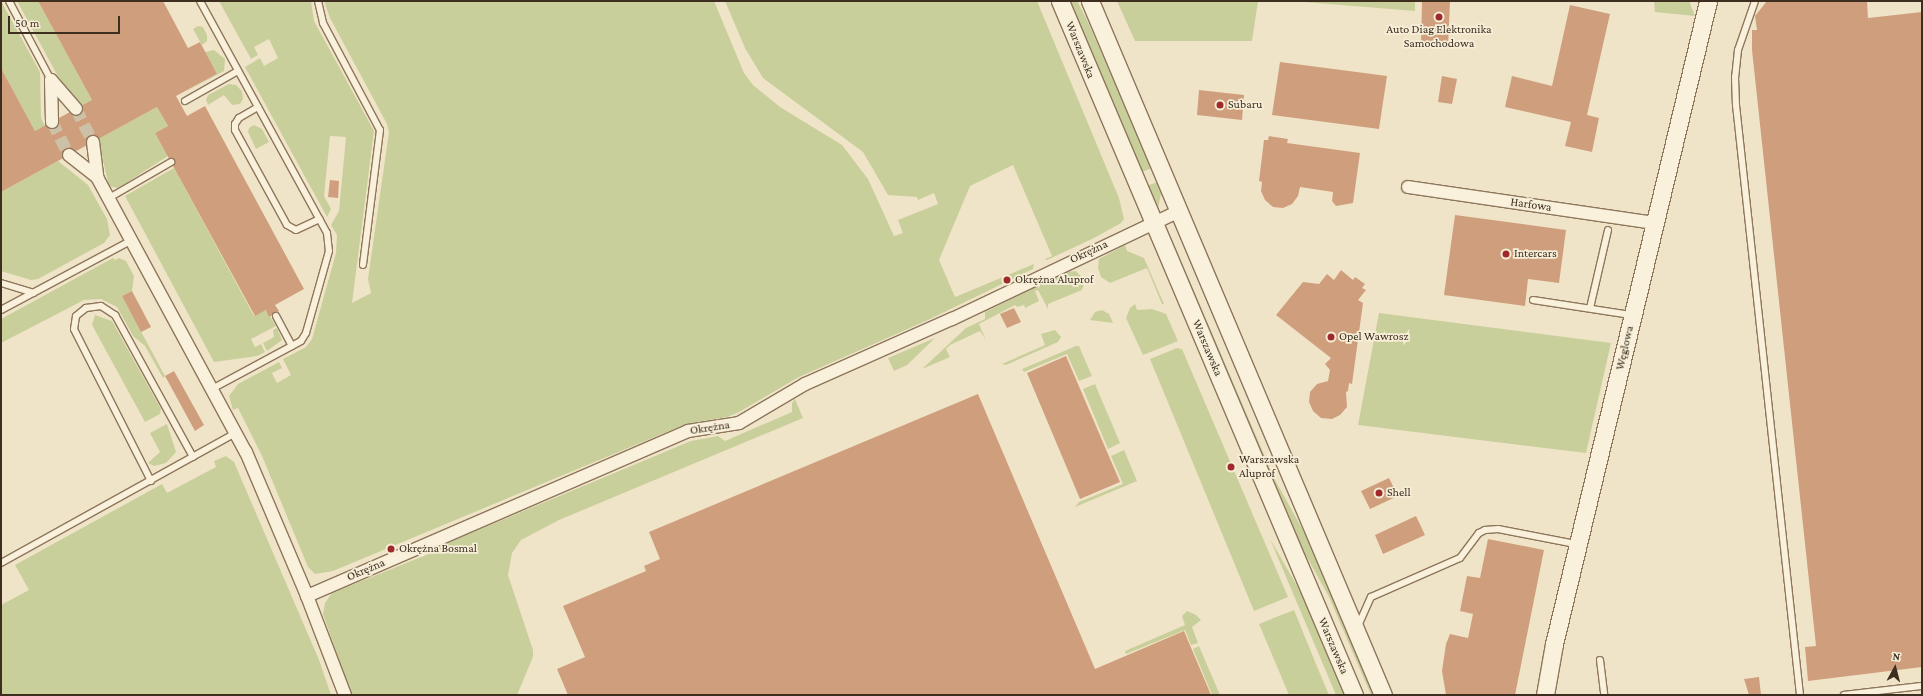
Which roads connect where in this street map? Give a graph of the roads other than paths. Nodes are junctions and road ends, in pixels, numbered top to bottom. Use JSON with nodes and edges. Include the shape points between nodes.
{"nodes":[{"id":1,"x":9,"y":1,"type":"edge"},
{"id":2,"x":200,"y":1,"type":"edge"},
{"id":3,"x":318,"y":1,"type":"edge"},
{"id":4,"x":1060,"y":1,"type":"edge"},
{"id":5,"x":1090,"y":1,"type":"edge"},
{"id":6,"x":1708,"y":1,"type":"edge"},
{"id":7,"x":1755,"y":1,"type":"edge"},
{"id":8,"x":238,"y":71,"type":"junction"},
{"id":9,"x":51,"y":80,"type":"junction"},
{"id":10,"x":185,"y":101,"type":"dead end"},
{"id":11,"x":258,"y":106,"type":"junction"},
{"id":12,"x":76,"y":109,"type":"tunnel mouth"},
{"id":13,"x":52,"y":122,"type":"tunnel mouth"},
{"id":14,"x":93,"y":142,"type":"tunnel mouth"},
{"id":15,"x":69,"y":155,"type":"tunnel mouth"},
{"id":16,"x":171,"y":162,"type":"dead end"},
{"id":17,"x":97,"y":177,"type":"junction"},
{"id":18,"x":1408,"y":188,"type":"dead end"},
{"id":19,"x":109,"y":198,"type":"junction"},
{"id":20,"x":1179,"y":211,"type":"junction"},
{"id":21,"x":320,"y":218,"type":"junction"},
{"id":22,"x":1154,"y":223,"type":"junction"},
{"id":23,"x":1655,"y":224,"type":"junction"},
{"id":24,"x":1608,"y":230,"type":"dead end"},
{"id":25,"x":130,"y":241,"type":"junction"},
{"id":26,"x":363,"y":265,"type":"dead end"},
{"id":27,"x":1,"y":283,"type":"edge"},
{"id":28,"x":34,"y":293,"type":"junction"},
{"id":29,"x":1533,"y":300,"type":"dead end"},
{"id":30,"x":1590,"y":308,"type":"junction"},
{"id":31,"x":1,"y":310,"type":"edge"},
{"id":32,"x":276,"y":316,"type":"dead end"},
{"id":33,"x":1633,"y":316,"type":"junction"},
{"id":34,"x":292,"y":346,"type":"junction"},
{"id":35,"x":212,"y":388,"type":"junction"},
{"id":36,"x":236,"y":433,"type":"junction"},
{"id":37,"x":193,"y":457,"type":"junction"},
{"id":38,"x":151,"y":481,"type":"junction"},
{"id":39,"x":1578,"y":544,"type":"junction"},
{"id":40,"x":1,"y":563,"type":"edge"},
{"id":41,"x":307,"y":596,"type":"junction"},
{"id":42,"x":1356,"y":631,"type":"junction"},
{"id":43,"x":1600,"y":660,"type":"dead end"},
{"id":44,"x":1922,"y":686,"type":"edge"},
{"id":45,"x":345,"y":695,"type":"edge"},
{"id":46,"x":1354,"y":695,"type":"edge"},
{"id":47,"x":1383,"y":695,"type":"edge"},
{"id":48,"x":1545,"y":695,"type":"edge"},
{"id":49,"x":1604,"y":695,"type":"edge"},
{"id":50,"x":1800,"y":695,"type":"edge"},
{"id":51,"x":1844,"y":695,"type":"edge"}],
"edges":[{"from":1,"to":9,"type":"lane"},
{"from":2,"to":8,"type":"lane"},
{"from":3,"to":26,"type":"lane","via":[[324,23],[380,130]]},
{"from":4,"to":22,"type":"main road","name":"Warszawska"},
{"from":5,"to":20,"type":"main road"},
{"from":6,"to":23,"type":"main road","name":"Węglowa"},
{"from":7,"to":50,"type":"lane","via":[[1738,50],[1735,77],[1736,105]]},
{"from":8,"to":10,"type":"lane"},
{"from":8,"to":11,"type":"lane"},
{"from":9,"to":12,"type":"street"},
{"from":9,"to":13,"type":"street"},
{"from":11,"to":21,"type":"lane"},
{"from":11,"to":21,"type":"lane","via":[[239,118],[234,124],[235,130],[286,226],[296,230]]},
{"from":14,"to":17,"type":"street"},
{"from":15,"to":17,"type":"street"},
{"from":16,"to":19,"type":"lane"},
{"from":17,"to":19,"type":"street"},
{"from":18,"to":23,"type":"street","name":"Harfowa"},
{"from":19,"to":25,"type":"street"},
{"from":20,"to":22,"type":"street","name":"Okrężna"},
{"from":20,"to":42,"type":"main road"},
{"from":21,"to":34,"type":"lane","via":[[328,233],[326,268],[306,333],[301,341]]},
{"from":22,"to":41,"type":"street","name":"Okrężna","via":[[952,319],[805,384],[739,423],[688,431]]},
{"from":22,"to":46,"type":"main road","name":"Warszawska"},
{"from":23,"to":33,"type":"main road","name":"Węglowa"},
{"from":24,"to":30,"type":"lane"},
{"from":25,"to":28,"type":"lane"},
{"from":25,"to":35,"type":"street","via":[[199,369]]},
{"from":27,"to":28,"type":"lane"},
{"from":28,"to":31,"type":"lane"},
{"from":29,"to":30,"type":"lane"},
{"from":30,"to":33,"type":"lane"},
{"from":32,"to":34,"type":"lane"},
{"from":33,"to":39,"type":"main road","name":"Węglowa"},
{"from":34,"to":35,"type":"lane"},
{"from":35,"to":36,"type":"street"},
{"from":36,"to":37,"type":"lane"},
{"from":36,"to":41,"type":"street"},
{"from":37,"to":38,"type":"lane"},
{"from":37,"to":38,"type":"lane","via":[[115,315],[101,306],[80,311],[74,322],[74,329]]},
{"from":38,"to":40,"type":"lane"},
{"from":39,"to":42,"type":"lane","via":[[1498,529],[1485,530],[1479,533],[1460,558],[1370,597]]},
{"from":39,"to":48,"type":"main road","name":"Węglowa","via":[[1554,644]]},
{"from":41,"to":45,"type":"street"},
{"from":42,"to":47,"type":"main road"},
{"from":43,"to":49,"type":"lane"},
{"from":44,"to":51,"type":"lane"}]}
